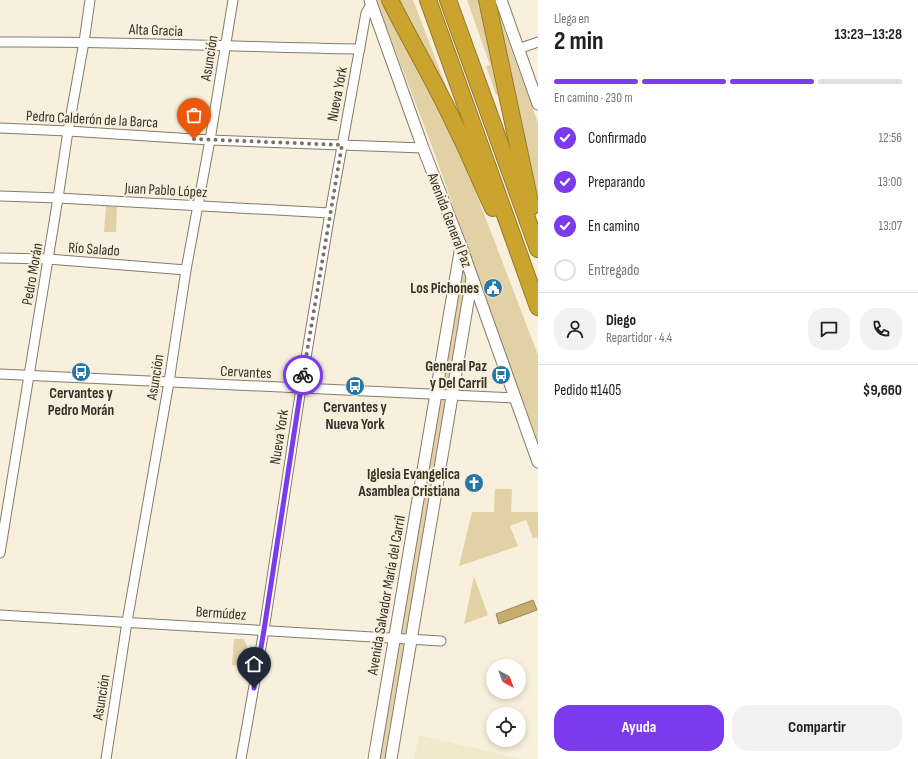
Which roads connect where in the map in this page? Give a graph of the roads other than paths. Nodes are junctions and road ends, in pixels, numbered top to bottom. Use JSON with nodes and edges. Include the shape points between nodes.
{"nodes":[{"id":1,"x":90,"y":0,"type":"edge"},
{"id":2,"x":233,"y":0,"type":"edge"},
{"id":3,"x":390,"y":0,"type":"edge"},
{"id":4,"x":428,"y":0,"type":"edge"},
{"id":5,"x":448,"y":0,"type":"edge"},
{"id":6,"x":487,"y":0,"type":"edge"},
{"id":7,"x":501,"y":0,"type":"edge"},
{"id":8,"x":371,"y":2,"type":"edge"},
{"id":9,"x":0,"y":42,"type":"edge"},
{"id":10,"x":84,"y":42,"type":"junction"},
{"id":11,"x":538,"y":42,"type":"edge"},
{"id":12,"x":224,"y":46,"type":"junction"},
{"id":13,"x":360,"y":49,"type":"junction"},
{"id":14,"x":518,"y":49,"type":"junction"},
{"id":15,"x":538,"y":104,"type":"edge"},
{"id":16,"x":0,"y":128,"type":"edge"},
{"id":17,"x":68,"y":131,"type":"junction"},
{"id":18,"x":210,"y":140,"type":"junction"},
{"id":19,"x":342,"y":145,"type":"junction"},
{"id":20,"x":423,"y":148,"type":"junction"},
{"id":21,"x":0,"y":196,"type":"edge"},
{"id":22,"x":58,"y":198,"type":"junction"},
{"id":23,"x":198,"y":206,"type":"junction"},
{"id":24,"x":330,"y":213,"type":"junction"},
{"id":25,"x":538,"y":240,"type":"edge"},
{"id":26,"x":461,"y":246,"type":"junction"},
{"id":27,"x":538,"y":249,"type":"edge"},
{"id":28,"x":0,"y":258,"type":"edge"},
{"id":29,"x":48,"y":259,"type":"junction"},
{"id":30,"x":524,"y":269,"type":"junction"},
{"id":31,"x":186,"y":270,"type":"junction"},
{"id":32,"x":472,"y":277,"type":"junction"},
{"id":33,"x":538,"y":307,"type":"edge"},
{"id":34,"x":0,"y":374,"type":"edge"},
{"id":35,"x":29,"y":374,"type":"junction"},
{"id":36,"x":169,"y":382,"type":"junction"},
{"id":37,"x":301,"y":388,"type":"junction"},
{"id":38,"x":435,"y":394,"type":"junction"},
{"id":39,"x":452,"y":395,"type":"junction"},
{"id":40,"x":515,"y":398,"type":"junction"},
{"id":41,"x":538,"y":462,"type":"edge"},
{"id":42,"x":0,"y":553,"type":"edge"},
{"id":43,"x":0,"y":615,"type":"edge"},
{"id":44,"x":127,"y":622,"type":"junction"},
{"id":45,"x":264,"y":630,"type":"junction"},
{"id":46,"x":394,"y":637,"type":"junction"},
{"id":47,"x":411,"y":639,"type":"junction"},
{"id":48,"x":441,"y":641,"type":"dead end"},
{"id":49,"x":106,"y":759,"type":"edge"},
{"id":50,"x":242,"y":759,"type":"edge"},
{"id":51,"x":374,"y":759,"type":"edge"},
{"id":52,"x":391,"y":759,"type":"edge"}],
"edges":[{"from":1,"to":10,"type":"street","name":"Pedro Morán"},
{"from":2,"to":12,"type":"street","name":"Asunción"},
{"from":3,"to":30,"type":"highway","via":[[441,95],[482,186]]},
{"from":4,"to":30,"type":"highway"},
{"from":5,"to":27,"type":"highway"},
{"from":6,"to":25,"type":"highway"},
{"from":7,"to":14,"type":"street"},
{"from":8,"to":13,"type":"street","name":"Nueva York","via":[[366,13]]},
{"from":8,"to":20,"type":"street","name":"Avenida General Paz"},
{"from":9,"to":10,"type":"street","name":"Alta Gracia"},
{"from":10,"to":12,"type":"street","name":"Alta Gracia"},
{"from":10,"to":17,"type":"street","name":"Pedro Morán"},
{"from":11,"to":14,"type":"street"},
{"from":12,"to":13,"type":"street","name":"Alta Gracia"},
{"from":12,"to":18,"type":"street","name":"Asunción"},
{"from":13,"to":19,"type":"street","name":"Nueva York"},
{"from":14,"to":15,"type":"street"},
{"from":16,"to":17,"type":"street","name":"Pedro Calderón de la Barca"},
{"from":17,"to":18,"type":"street","name":"Pedro Calderón de la Barca"},
{"from":17,"to":22,"type":"street","name":"Pedro Morán"},
{"from":18,"to":19,"type":"street","name":"Pedro Calderón de la Barca"},
{"from":18,"to":23,"type":"street","name":"Asunción"},
{"from":19,"to":20,"type":"street","name":"Pedro Calderón de la Barca"},
{"from":19,"to":24,"type":"street","name":"Nueva York"},
{"from":20,"to":26,"type":"street","name":"Avenida General Paz"},
{"from":21,"to":22,"type":"street","name":"Juan Pablo López"},
{"from":22,"to":23,"type":"street","name":"Juan Pablo López"},
{"from":22,"to":29,"type":"street","name":"Pedro Morán"},
{"from":23,"to":24,"type":"street","name":"Juan Pablo López"},
{"from":23,"to":31,"type":"street","name":"Asunción"},
{"from":24,"to":37,"type":"street","name":"Nueva York"},
{"from":26,"to":32,"type":"street","name":"Avenida General Paz"},
{"from":26,"to":38,"type":"street","name":"Avenida Salvador María del Carril"},
{"from":28,"to":29,"type":"street","name":"Río Salado"},
{"from":29,"to":31,"type":"street","name":"Río Salado"},
{"from":29,"to":35,"type":"street","name":"Pedro Morán"},
{"from":30,"to":33,"type":"highway"},
{"from":31,"to":36,"type":"street","name":"Asunción"},
{"from":32,"to":39,"type":"street"},
{"from":32,"to":40,"type":"street","name":"Avenida General Paz"},
{"from":34,"to":35,"type":"street","name":"Cervantes"},
{"from":35,"to":36,"type":"street","name":"Cervantes"},
{"from":35,"to":42,"type":"street","name":"Pedro Morán"},
{"from":36,"to":37,"type":"street","name":"Cervantes"},
{"from":36,"to":44,"type":"street","name":"Asunción"},
{"from":37,"to":38,"type":"street","name":"Cervantes"},
{"from":37,"to":45,"type":"street","name":"Nueva York"},
{"from":38,"to":39,"type":"street","name":"Cervantes"},
{"from":38,"to":46,"type":"street","name":"Avenida Salvador María del Carril"},
{"from":39,"to":40,"type":"street","name":"Cervantes"},
{"from":39,"to":47,"type":"street"},
{"from":40,"to":41,"type":"street","name":"Avenida General Paz"},
{"from":43,"to":44,"type":"street","name":"Bermúdez"},
{"from":44,"to":45,"type":"street","name":"Bermúdez"},
{"from":44,"to":49,"type":"street","name":"Asunción"},
{"from":45,"to":46,"type":"street","name":"Bermúdez"},
{"from":45,"to":50,"type":"street","name":"Nueva York"},
{"from":46,"to":47,"type":"street","name":"Bermúdez"},
{"from":46,"to":51,"type":"street","name":"Avenida Salvador María del Carril"},
{"from":47,"to":48,"type":"street","name":"Bermúdez"},
{"from":47,"to":52,"type":"street"}]}
